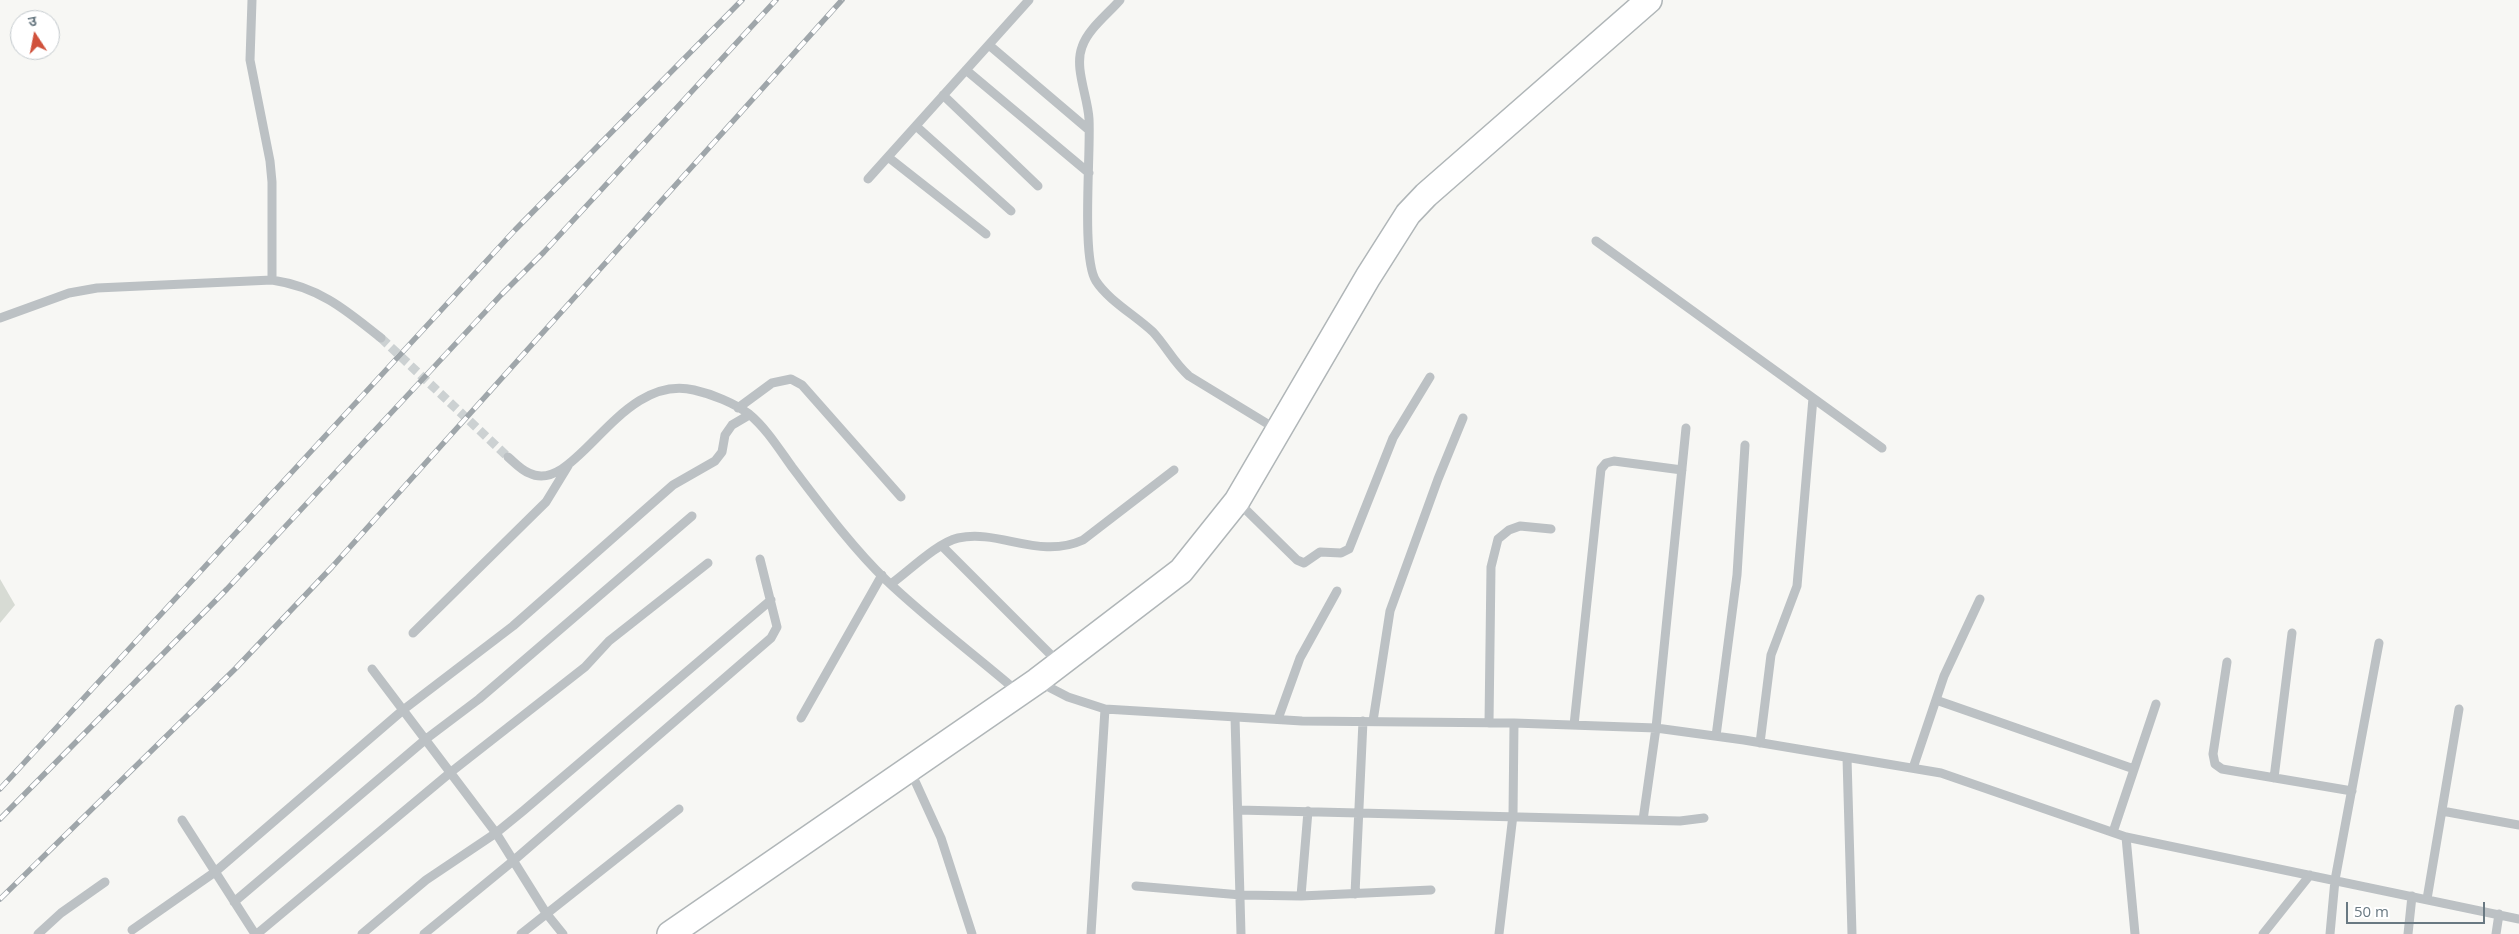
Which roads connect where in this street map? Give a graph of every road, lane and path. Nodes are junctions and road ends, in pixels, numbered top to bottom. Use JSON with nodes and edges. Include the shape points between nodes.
{"nodes":[{"id":1,"x":252,"y":0,"type":"edge"},
{"id":2,"x":1029,"y":0,"type":"edge"},
{"id":3,"x":1120,"y":0,"type":"edge"},
{"id":4,"x":1649,"y":0,"type":"edge"},
{"id":5,"x":989,"y":45,"type":"junction"},
{"id":6,"x":966,"y":70,"type":"junction"},
{"id":7,"x":943,"y":95,"type":"junction"},
{"id":8,"x":916,"y":126,"type":"junction"},
{"id":9,"x":1088,"y":130,"type":"junction"},
{"id":10,"x":888,"y":157,"type":"junction"},
{"id":11,"x":1089,"y":173,"type":"junction"},
{"id":12,"x":868,"y":179,"type":"dead end"},
{"id":13,"x":1038,"y":186,"type":"dead end"},
{"id":14,"x":1011,"y":211,"type":"dead end"},
{"id":15,"x":986,"y":234,"type":"dead end"},
{"id":16,"x":1596,"y":240,"type":"dead end"},
{"id":17,"x":272,"y":280,"type":"junction"},
{"id":18,"x":0,"y":318,"type":"edge"},
{"id":19,"x":381,"y":338,"type":"tunnel mouth"},
{"id":20,"x":1430,"y":377,"type":"dead end"},
{"id":21,"x":1813,"y":398,"type":"junction"},
{"id":22,"x":738,"y":408,"type":"junction"},
{"id":23,"x":749,"y":415,"type":"junction"},
{"id":24,"x":1463,"y":418,"type":"dead end"},
{"id":25,"x":1686,"y":428,"type":"dead end"},
{"id":26,"x":1278,"y":431,"type":"junction"},
{"id":27,"x":1744,"y":445,"type":"dead end"},
{"id":28,"x":1882,"y":448,"type":"dead end"},
{"id":29,"x":508,"y":457,"type":"tunnel mouth"},
{"id":30,"x":568,"y":466,"type":"junction"},
{"id":31,"x":1174,"y":470,"type":"dead end"},
{"id":32,"x":1682,"y":470,"type":"junction"},
{"id":33,"x":901,"y":498,"type":"dead end"},
{"id":34,"x":1237,"y":502,"type":"junction"},
{"id":35,"x":692,"y":516,"type":"dead end"},
{"id":36,"x":1551,"y":529,"type":"dead end"},
{"id":37,"x":942,"y":546,"type":"junction"},
{"id":38,"x":760,"y":559,"type":"dead end"},
{"id":39,"x":708,"y":563,"type":"dead end"},
{"id":40,"x":882,"y":575,"type":"junction"},
{"id":41,"x":891,"y":584,"type":"junction"},
{"id":42,"x":1337,"y":591,"type":"dead end"},
{"id":43,"x":1980,"y":599,"type":"dead end"},
{"id":44,"x":771,"y":600,"type":"junction"},
{"id":45,"x":413,"y":633,"type":"dead end"},
{"id":46,"x":2292,"y":633,"type":"dead end"},
{"id":47,"x":2380,"y":643,"type":"dead end"},
{"id":48,"x":2227,"y":662,"type":"dead end"},
{"id":49,"x":1059,"y":663,"type":"junction"},
{"id":50,"x":372,"y":669,"type":"dead end"},
{"id":51,"x":1028,"y":686,"type":"junction"},
{"id":52,"x":1936,"y":700,"type":"junction"},
{"id":53,"x":2156,"y":704,"type":"dead end"},
{"id":54,"x":1105,"y":709,"type":"junction"},
{"id":55,"x":2459,"y":709,"type":"dead end"},
{"id":56,"x":403,"y":710,"type":"junction"},
{"id":57,"x":1235,"y":716,"type":"junction"},
{"id":58,"x":801,"y":718,"type":"dead end"},
{"id":59,"x":1278,"y":720,"type":"junction"},
{"id":60,"x":1368,"y":721,"type":"junction"},
{"id":61,"x":1489,"y":723,"type":"junction"},
{"id":62,"x":1514,"y":723,"type":"junction"},
{"id":63,"x":1574,"y":725,"type":"junction"},
{"id":64,"x":1656,"y":728,"type":"junction"},
{"id":65,"x":1716,"y":736,"type":"junction"},
{"id":66,"x":426,"y":740,"type":"junction"},
{"id":67,"x":1760,"y":743,"type":"junction"},
{"id":68,"x":1847,"y":758,"type":"junction"},
{"id":69,"x":909,"y":767,"type":"junction"},
{"id":70,"x":1913,"y":768,"type":"junction"},
{"id":71,"x":2134,"y":769,"type":"junction"},
{"id":72,"x":450,"y":772,"type":"junction"},
{"id":73,"x":2274,"y":778,"type":"junction"},
{"id":74,"x":2352,"y":792,"type":"junction"},
{"id":75,"x":679,"y":809,"type":"dead end"},
{"id":76,"x":1238,"y":810,"type":"junction"},
{"id":77,"x":1308,"y":811,"type":"junction"},
{"id":78,"x":2442,"y":811,"type":"junction"},
{"id":79,"x":1359,"y":812,"type":"junction"},
{"id":80,"x":1512,"y":815,"type":"junction"},
{"id":81,"x":1704,"y":818,"type":"dead end"},
{"id":82,"x":182,"y":820,"type":"dead end"},
{"id":83,"x":1643,"y":820,"type":"junction"},
{"id":84,"x":2519,"y":825,"type":"edge"},
{"id":85,"x":2113,"y":832,"type":"junction"},
{"id":86,"x":496,"y":833,"type":"junction"},
{"id":87,"x":2126,"y":837,"type":"junction"},
{"id":88,"x":513,"y":861,"type":"junction"},
{"id":89,"x":215,"y":872,"type":"junction"},
{"id":90,"x":2310,"y":875,"type":"junction"},
{"id":91,"x":2336,"y":880,"type":"junction"},
{"id":92,"x":105,"y":882,"type":"dead end"},
{"id":93,"x":1136,"y":886,"type":"dead end"},
{"id":94,"x":1431,"y":890,"type":"dead end"},
{"id":95,"x":1355,"y":894,"type":"junction"},
{"id":96,"x":1241,"y":895,"type":"junction"},
{"id":97,"x":1301,"y":896,"type":"junction"},
{"id":98,"x":2412,"y":896,"type":"junction"},
{"id":99,"x":2427,"y":899,"type":"junction"},
{"id":100,"x":234,"y":902,"type":"junction"},
{"id":101,"x":546,"y":913,"type":"junction"},
{"id":102,"x":2499,"y":914,"type":"junction"},
{"id":103,"x":2519,"y":919,"type":"edge"},
{"id":104,"x":132,"y":930,"type":"dead end"},
{"id":105,"x":38,"y":934,"type":"edge"},
{"id":106,"x":256,"y":934,"type":"edge"},
{"id":107,"x":362,"y":934,"type":"edge"},
{"id":108,"x":424,"y":934,"type":"edge"},
{"id":109,"x":521,"y":934,"type":"edge"},
{"id":110,"x":563,"y":934,"type":"edge"},
{"id":111,"x":670,"y":934,"type":"edge"},
{"id":112,"x":972,"y":934,"type":"edge"},
{"id":113,"x":1091,"y":934,"type":"edge"},
{"id":114,"x":1240,"y":934,"type":"edge"},
{"id":115,"x":1499,"y":934,"type":"edge"},
{"id":116,"x":1852,"y":934,"type":"edge"},
{"id":117,"x":2135,"y":934,"type":"edge"},
{"id":118,"x":2262,"y":934,"type":"edge"},
{"id":119,"x":2330,"y":934,"type":"edge"},
{"id":120,"x":2408,"y":934,"type":"edge"},
{"id":121,"x":2496,"y":934,"type":"edge"}],
"edges":[{"from":1,"to":17,"type":"street","via":[[249,47],[270,161]]},
{"from":2,"to":5,"type":"street"},
{"from":3,"to":9,"type":"street","via":[[1086,38],[1081,49]]},
{"from":4,"to":26,"type":"main road","via":[[1408,214]]},
{"from":5,"to":6,"type":"street"},
{"from":5,"to":9,"type":"street"},
{"from":6,"to":7,"type":"street"},
{"from":6,"to":11,"type":"street"},
{"from":7,"to":8,"type":"street"},
{"from":7,"to":13,"type":"street"},
{"from":8,"to":10,"type":"street"},
{"from":8,"to":14,"type":"street"},
{"from":9,"to":11,"type":"street"},
{"from":10,"to":12,"type":"street"},
{"from":10,"to":15,"type":"street"},
{"from":11,"to":26,"type":"street","via":[[1092,272],[1104,290],[1160,341],[1179,367]]},
{"from":16,"to":21,"type":"street"},
{"from":17,"to":18,"type":"street","via":[[97,288],[60,296]]},
{"from":17,"to":19,"type":"street","via":[[293,283],[339,303]]},
{"from":20,"to":34,"type":"street","via":[[1393,438],[1349,549],[1341,553],[1320,552],[1304,562],[1296,560]]},
{"from":21,"to":28,"type":"street"},
{"from":21,"to":67,"type":"street","via":[[1797,586],[1771,655]]},
{"from":22,"to":23,"type":"street"},
{"from":22,"to":30,"type":"street","via":[[694,390],[663,390],[645,395],[628,406]]},
{"from":22,"to":33,"type":"street","via":[[772,383],[791,379],[802,385]]},
{"from":23,"to":40,"type":"street","via":[[763,428],[831,518]]},
{"from":23,"to":56,"type":"street","via":[[732,425],[715,461],[673,485],[513,626]]},
{"from":24,"to":60,"type":"street","via":[[1430,498],[1390,611]]},
{"from":25,"to":32,"type":"street"},
{"from":26,"to":34,"type":"main road"},
{"from":27,"to":65,"type":"street","via":[[1737,576]]},
{"from":29,"to":30,"type":"street","via":[[529,473],[540,476]]},
{"from":30,"to":45,"type":"street","via":[[546,502]]},
{"from":31,"to":37,"type":"street","via":[[1083,540],[1070,546],[1056,549],[972,536],[956,538]]},
{"from":32,"to":63,"type":"street","via":[[1614,461],[1601,469]]},
{"from":32,"to":64,"type":"street"},
{"from":34,"to":49,"type":"main road","via":[[1181,571]]},
{"from":35,"to":66,"type":"street","via":[[479,699]]},
{"from":36,"to":61,"type":"street","via":[[1520,526],[1498,539],[1491,577]]},
{"from":37,"to":41,"type":"street"},
{"from":37,"to":49,"type":"street"},
{"from":38,"to":44,"type":"street"},
{"from":39,"to":72,"type":"street","via":[[608,641],[585,667]]},
{"from":40,"to":41,"type":"street"},
{"from":40,"to":58,"type":"street"},
{"from":41,"to":51,"type":"street"},
{"from":42,"to":59,"type":"street","via":[[1300,658]]},
{"from":43,"to":52,"type":"street"},
{"from":44,"to":86,"type":"street"},
{"from":44,"to":88,"type":"street","via":[[777,627],[771,638]]},
{"from":46,"to":73,"type":"street"},
{"from":47,"to":74,"type":"street"},
{"from":48,"to":73,"type":"street","via":[[2213,754],[2215,764],[2222,769]]},
{"from":49,"to":51,"type":"main road"},
{"from":50,"to":56,"type":"street"},
{"from":51,"to":54,"type":"street"},
{"from":51,"to":69,"type":"main road"},
{"from":52,"to":70,"type":"street"},
{"from":52,"to":71,"type":"street"},
{"from":53,"to":71,"type":"street"},
{"from":54,"to":57,"type":"street"},
{"from":54,"to":113,"type":"street"},
{"from":55,"to":78,"type":"street"},
{"from":56,"to":66,"type":"street"},
{"from":56,"to":89,"type":"street"},
{"from":57,"to":59,"type":"street"},
{"from":57,"to":76,"type":"street"},
{"from":59,"to":60,"type":"street"},
{"from":60,"to":61,"type":"street"},
{"from":60,"to":79,"type":"street"},
{"from":61,"to":62,"type":"street"},
{"from":62,"to":63,"type":"street"},
{"from":62,"to":80,"type":"street"},
{"from":63,"to":64,"type":"street"},
{"from":64,"to":65,"type":"street"},
{"from":64,"to":83,"type":"street"},
{"from":65,"to":67,"type":"street"},
{"from":66,"to":72,"type":"street"},
{"from":66,"to":100,"type":"street"},
{"from":67,"to":68,"type":"street"},
{"from":68,"to":70,"type":"street"},
{"from":68,"to":116,"type":"street"},
{"from":69,"to":111,"type":"main road"},
{"from":69,"to":112,"type":"street","via":[[941,838]]},
{"from":70,"to":85,"type":"street","via":[[1940,773]]},
{"from":71,"to":85,"type":"street"},
{"from":72,"to":86,"type":"street"},
{"from":72,"to":106,"type":"street"},
{"from":73,"to":74,"type":"street"},
{"from":74,"to":91,"type":"street"},
{"from":75,"to":101,"type":"street"},
{"from":76,"to":77,"type":"street"},
{"from":76,"to":96,"type":"street"},
{"from":77,"to":79,"type":"street"},
{"from":77,"to":97,"type":"street"},
{"from":78,"to":84,"type":"street"},
{"from":78,"to":99,"type":"street"},
{"from":79,"to":80,"type":"street"},
{"from":79,"to":95,"type":"street"},
{"from":80,"to":83,"type":"street"},
{"from":80,"to":115,"type":"street"},
{"from":81,"to":83,"type":"street"},
{"from":82,"to":89,"type":"street"},
{"from":85,"to":87,"type":"street"},
{"from":86,"to":88,"type":"street"},
{"from":86,"to":107,"type":"street","via":[[426,880]]},
{"from":87,"to":90,"type":"street"},
{"from":87,"to":117,"type":"street"},
{"from":88,"to":101,"type":"street"},
{"from":88,"to":108,"type":"street"},
{"from":89,"to":100,"type":"street"},
{"from":89,"to":104,"type":"street"},
{"from":90,"to":91,"type":"street"},
{"from":90,"to":118,"type":"street"},
{"from":91,"to":98,"type":"street"},
{"from":91,"to":119,"type":"street"},
{"from":92,"to":105,"type":"street"},
{"from":93,"to":96,"type":"street"},
{"from":94,"to":95,"type":"street"},
{"from":95,"to":97,"type":"street"},
{"from":96,"to":97,"type":"street"},
{"from":96,"to":114,"type":"street"},
{"from":98,"to":99,"type":"street"},
{"from":98,"to":120,"type":"street"},
{"from":99,"to":102,"type":"street"},
{"from":100,"to":106,"type":"street"},
{"from":101,"to":109,"type":"street"},
{"from":101,"to":110,"type":"street"},
{"from":102,"to":103,"type":"street"},
{"from":102,"to":121,"type":"street"}]}
